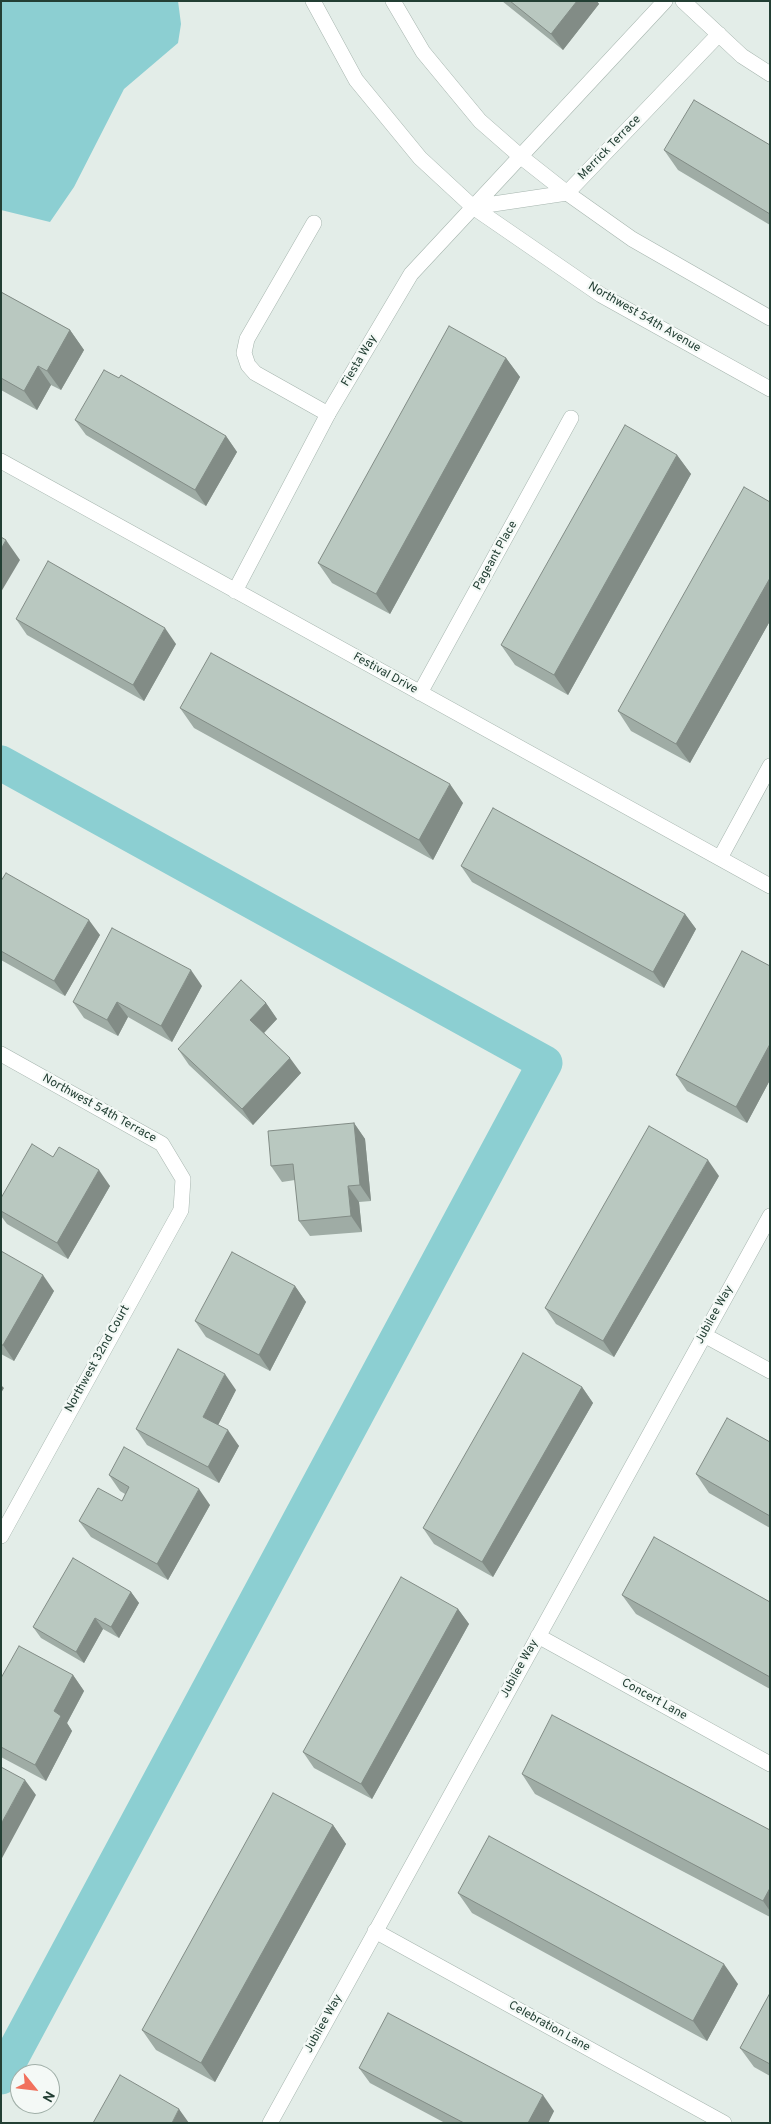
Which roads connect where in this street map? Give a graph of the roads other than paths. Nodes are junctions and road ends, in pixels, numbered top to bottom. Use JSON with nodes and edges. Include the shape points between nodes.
{"nodes":[{"id":1,"x":313,"y":1,"type":"edge"},
{"id":2,"x":394,"y":1,"type":"edge"},
{"id":3,"x":665,"y":1,"type":"edge"},
{"id":4,"x":683,"y":1,"type":"edge"},
{"id":5,"x":719,"y":34,"type":"junction"},
{"id":6,"x":770,"y":74,"type":"edge"},
{"id":7,"x":520,"y":156,"type":"junction"},
{"id":8,"x":567,"y":193,"type":"junction"},
{"id":9,"x":473,"y":207,"type":"junction"},
{"id":10,"x":314,"y":222,"type":"dead end"},
{"id":11,"x":770,"y":318,"type":"edge"},
{"id":12,"x":770,"y":389,"type":"edge"},
{"id":13,"x":328,"y":414,"type":"junction"},
{"id":14,"x":571,"y":418,"type":"dead end"},
{"id":15,"x":1,"y":461,"type":"edge"},
{"id":16,"x":235,"y":591,"type":"junction"},
{"id":17,"x":420,"y":693,"type":"junction"},
{"id":18,"x":770,"y":766,"type":"edge"},
{"id":19,"x":720,"y":858,"type":"junction"},
{"id":20,"x":770,"y":886,"type":"edge"},
{"id":21,"x":1,"y":1054,"type":"edge"},
{"id":22,"x":183,"y":1179,"type":"joint"},
{"id":23,"x":770,"y":1216,"type":"edge"},
{"id":24,"x":704,"y":1335,"type":"junction"},
{"id":25,"x":770,"y":1371,"type":"edge"},
{"id":26,"x":1,"y":1536,"type":"edge"},
{"id":27,"x":538,"y":1636,"type":"junction"},
{"id":28,"x":770,"y":1764,"type":"edge"},
{"id":29,"x":375,"y":1931,"type":"junction"},
{"id":30,"x":270,"y":2123,"type":"edge"},
{"id":31,"x":724,"y":2123,"type":"edge"}],
"edges":[{"from":1,"to":9,"type":"street","name":"Northwest 54th Avenue","via":[[356,80],[420,158]]},
{"from":2,"to":7,"type":"street","via":[[423,52],[480,121]]},
{"from":3,"to":7,"type":"street"},
{"from":4,"to":5,"type":"street"},
{"from":5,"to":6,"type":"street","via":[[742,56]]},
{"from":5,"to":8,"type":"street","name":"Merrick Terrace"},
{"from":7,"to":8,"type":"street"},
{"from":7,"to":9,"type":"street","name":"Fiesta Way"},
{"from":8,"to":9,"type":"street"},
{"from":8,"to":11,"type":"street","via":[[632,239]]},
{"from":9,"to":12,"type":"street","name":"Northwest 54th Avenue","via":[[601,295]]},
{"from":9,"to":13,"type":"street","name":"Fiesta Way","via":[[411,274]]},
{"from":10,"to":13,"type":"street","via":[[247,339],[244,354],[255,372]]},
{"from":13,"to":16,"type":"street","name":"Fiesta Way"},
{"from":14,"to":17,"type":"street","name":"Pageant Place"},
{"from":15,"to":16,"type":"street","name":"Festival Drive"},
{"from":16,"to":17,"type":"street","name":"Festival Drive"},
{"from":17,"to":19,"type":"street","name":"Festival Drive"},
{"from":18,"to":19,"type":"street"},
{"from":19,"to":20,"type":"street","name":"Festival Drive"},
{"from":21,"to":22,"type":"street","name":"Northwest 54th Terrace","via":[[162,1144]]},
{"from":22,"to":26,"type":"street","name":"Northwest 32nd Court","via":[[181,1210]]},
{"from":23,"to":24,"type":"street","name":"Jubilee Way"},
{"from":24,"to":25,"type":"street"},
{"from":24,"to":27,"type":"street","name":"Jubilee Way"},
{"from":27,"to":28,"type":"street","name":"Concert Lane"},
{"from":27,"to":29,"type":"street","name":"Jubilee Way"},
{"from":29,"to":30,"type":"street","name":"Jubilee Way"},
{"from":29,"to":31,"type":"street","name":"Celebration Lane"}]}
